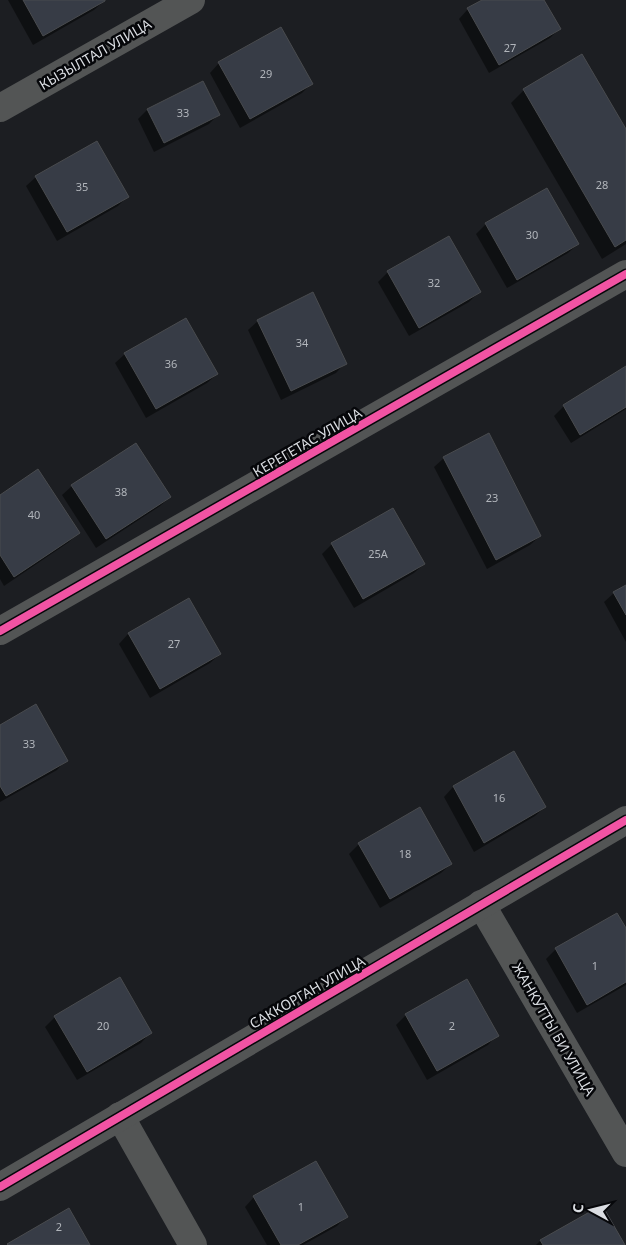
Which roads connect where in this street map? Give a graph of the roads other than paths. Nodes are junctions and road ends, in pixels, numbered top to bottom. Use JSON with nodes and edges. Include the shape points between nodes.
{"nodes":[{"id":1,"x":191,"y":0,"type":"edge"},
{"id":2,"x":0,"y":108,"type":"edge"},
{"id":3,"x":626,"y":274,"type":"edge"},
{"id":4,"x":0,"y":631,"type":"edge"},
{"id":5,"x":626,"y":820,"type":"edge"},
{"id":6,"x":482,"y":904,"type":"junction"},
{"id":7,"x":120,"y":1116,"type":"junction"},
{"id":8,"x":626,"y":1153,"type":"edge"},
{"id":9,"x":0,"y":1187,"type":"edge"},
{"id":10,"x":193,"y":1245,"type":"edge"}],
"edges":[{"from":1,"to":2,"type":"street","name":"КЫЗЫЛТАЛ УЛИЦА"},
{"from":3,"to":4,"type":"street","name":"КЕРЕГЕТАС УЛИЦА"},
{"from":5,"to":6,"type":"street","name":"САККОРГАН УЛИЦА"},
{"from":6,"to":7,"type":"street","name":"САККОРГАН УЛИЦА"},
{"from":6,"to":8,"type":"street","name":"ЖАНКУТТЫ БИ УЛИЦА"},
{"from":7,"to":9,"type":"street","name":"САККОРГАН УЛИЦА"},
{"from":7,"to":10,"type":"street"}]}
